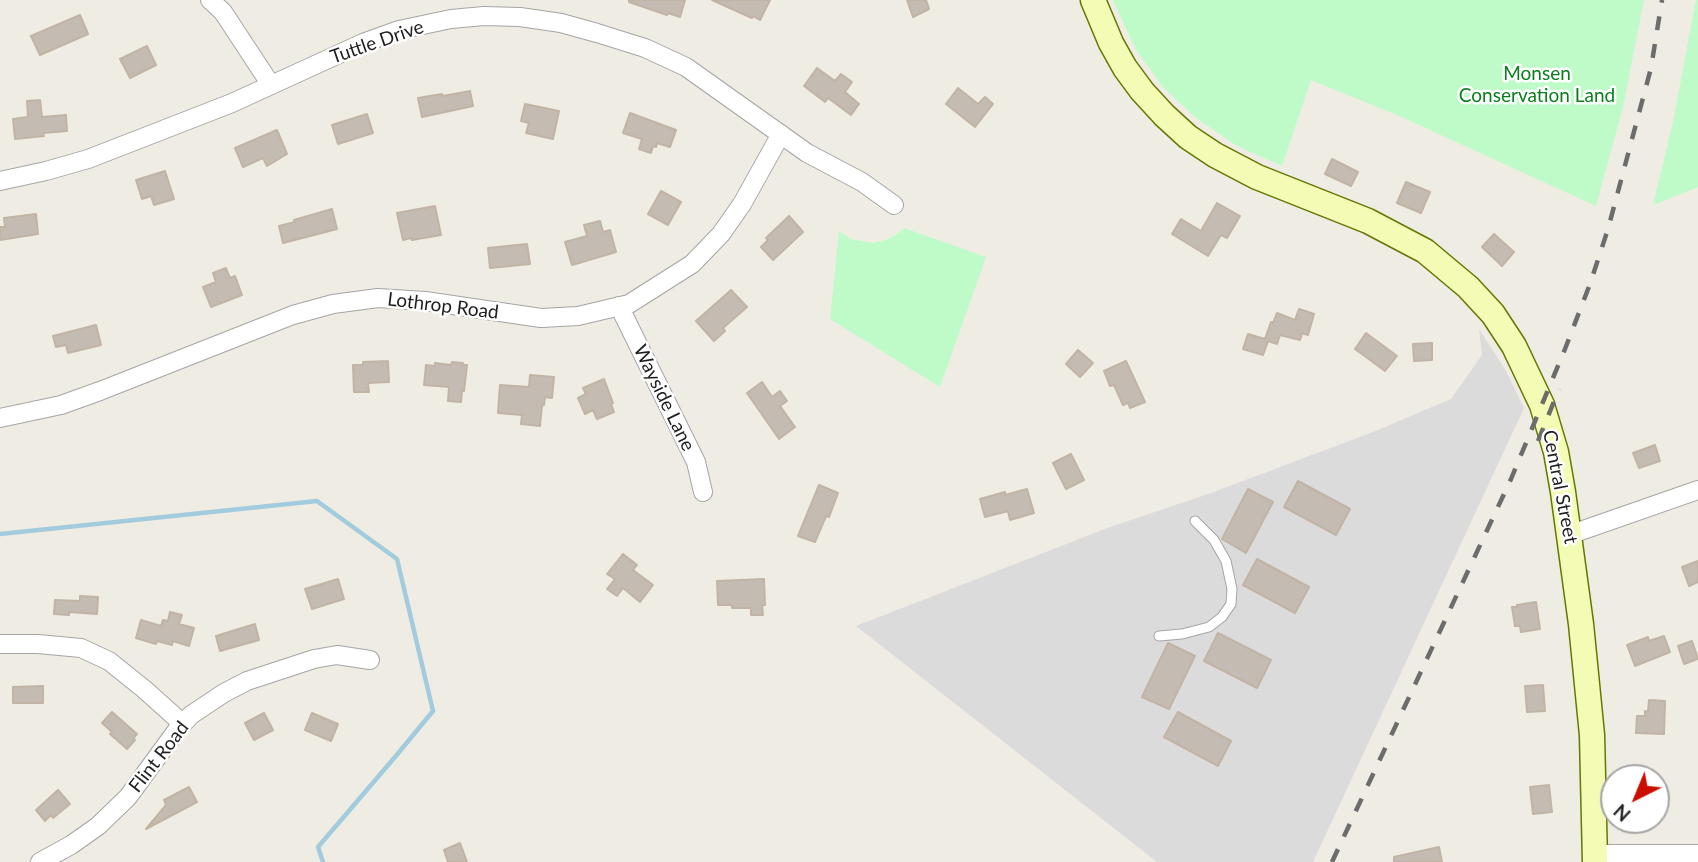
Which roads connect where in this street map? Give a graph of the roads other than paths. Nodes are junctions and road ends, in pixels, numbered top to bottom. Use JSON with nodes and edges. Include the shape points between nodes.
{"nodes":[{"id":1,"x":210,"y":0,"type":"edge"},
{"id":2,"x":1093,"y":0,"type":"edge"},
{"id":3,"x":271,"y":85,"type":"junction"},
{"id":4,"x":781,"y":134,"type":"junction"},
{"id":5,"x":0,"y":181,"type":"edge"},
{"id":6,"x":894,"y":205,"type":"dead end"},
{"id":7,"x":619,"y":306,"type":"junction"},
{"id":8,"x":0,"y":418,"type":"edge"},
{"id":9,"x":1698,"y":490,"type":"edge"},
{"id":10,"x":703,"y":492,"type":"dead end"},
{"id":11,"x":1195,"y":521,"type":"dead end"},
{"id":12,"x":1569,"y":535,"type":"junction"},
{"id":13,"x":1159,"y":636,"type":"dead end"},
{"id":14,"x":0,"y":644,"type":"edge"},
{"id":15,"x":370,"y":660,"type":"dead end"},
{"id":16,"x":183,"y":724,"type":"junction"},
{"id":17,"x":1698,"y":854,"type":"edge"},
{"id":18,"x":1595,"y":858,"type":"edge"},
{"id":19,"x":40,"y":862,"type":"edge"}],
"edges":[{"from":1,"to":3,"type":"street","via":[[223,12]]},
{"from":2,"to":12,"type":"street","name":"Central Street","via":[[1125,68],[1188,137],[1257,177],[1368,220],[1425,251],[1493,314],[1542,405],[1556,452]]},
{"from":3,"to":4,"type":"street","name":"Tuttle Drive","via":[[399,30],[462,18],[520,17],[561,23],[645,48],[687,67]]},
{"from":3,"to":5,"type":"street","name":"Tuttle Drive","via":[[88,159]]},
{"from":4,"to":6,"type":"street","name":"Tuttle Drive"},
{"from":4,"to":7,"type":"street","name":"Lothrop Road","via":[[742,204],[711,244],[692,264]]},
{"from":7,"to":8,"type":"street","name":"Lothrop Road","via":[[578,316],[541,318],[425,301],[378,298],[333,304],[293,315],[61,405]]},
{"from":7,"to":10,"type":"street","name":"Wayside Lane","via":[[696,462]]},
{"from":9,"to":12,"type":"street"},
{"from":11,"to":13,"type":"lane","via":[[1226,561],[1231,604],[1209,627]]},
{"from":12,"to":18,"type":"street","name":"Central Street","via":[[1592,735]]},
{"from":14,"to":16,"type":"street","via":[[82,648],[109,661]]},
{"from":15,"to":16,"type":"street","name":"Flint Road","via":[[337,655],[270,673],[224,693]]},
{"from":16,"to":19,"type":"street","name":"Flint Road","via":[[128,797],[71,845]]},
{"from":17,"to":18,"type":"street"}]}
